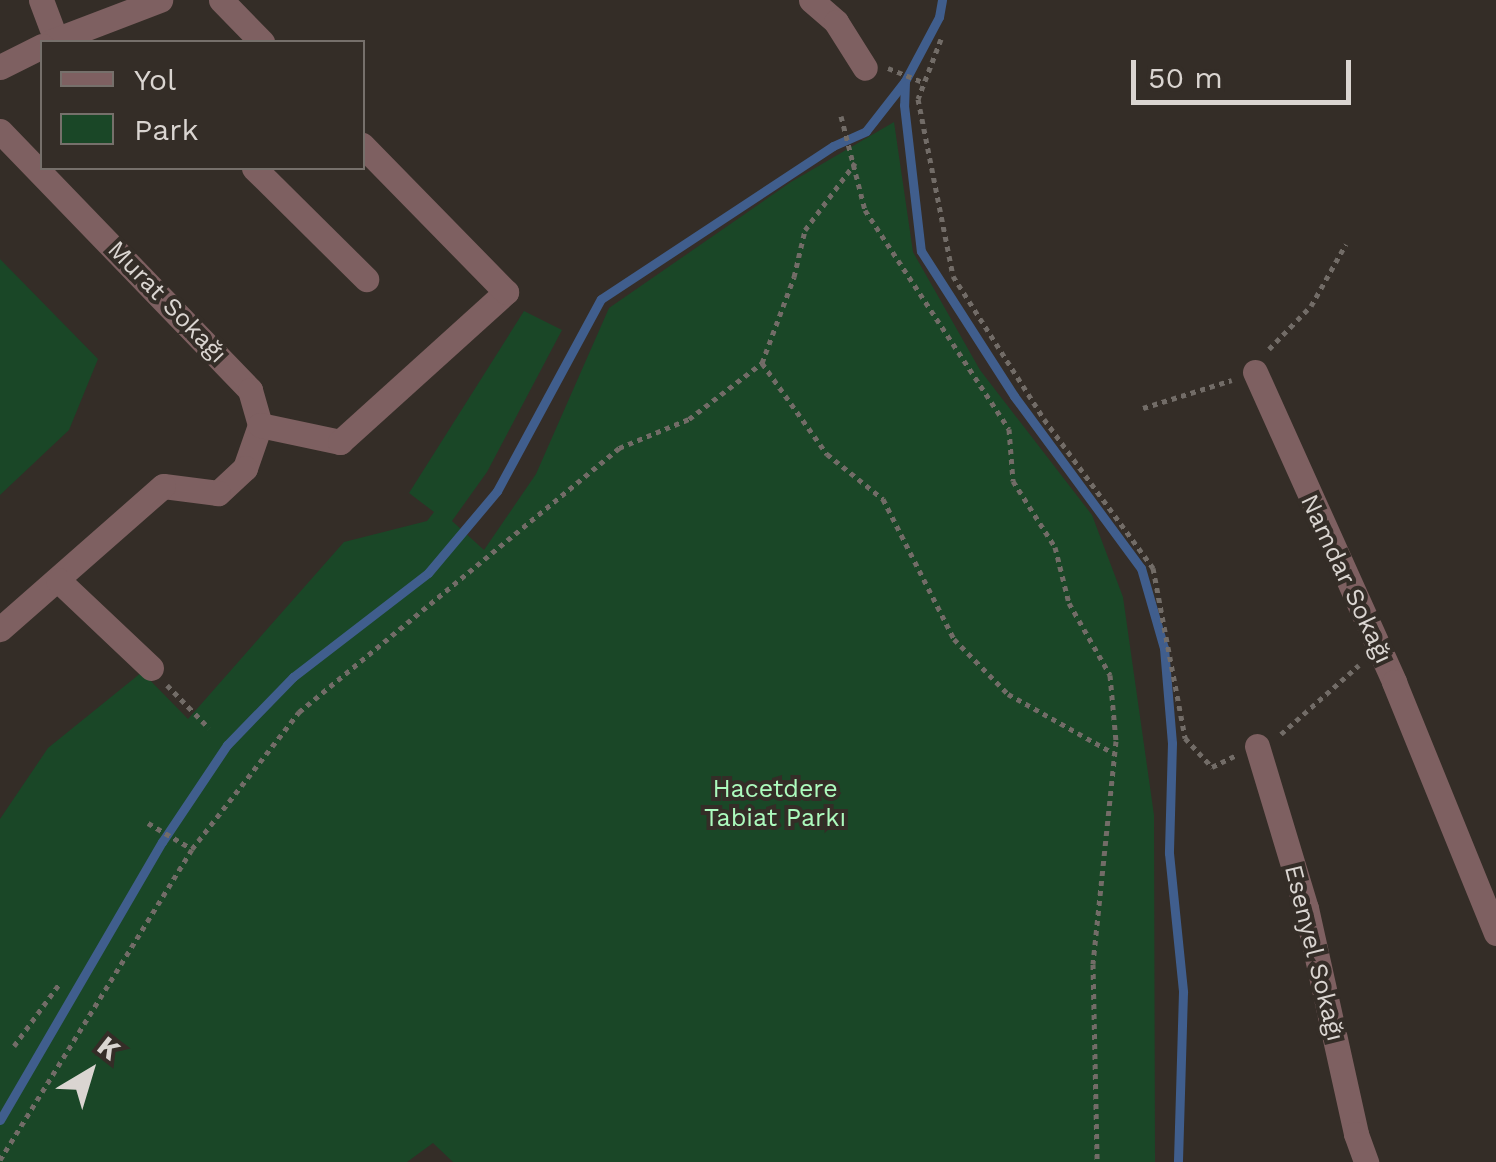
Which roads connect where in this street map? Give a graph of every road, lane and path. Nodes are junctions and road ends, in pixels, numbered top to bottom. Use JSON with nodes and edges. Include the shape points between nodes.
{"nodes":[{"id":1,"x":40,"y":0,"type":"edge"},
{"id":2,"x":160,"y":0,"type":"edge"},
{"id":3,"x":221,"y":0,"type":"edge"},
{"id":4,"x":811,"y":0,"type":"edge"},
{"id":5,"x":92,"y":25,"type":"junction"},
{"id":6,"x":940,"y":39,"type":"dead end"},
{"id":7,"x":49,"y":40,"type":"edge"},
{"id":8,"x":57,"y":40,"type":"edge"},
{"id":9,"x":111,"y":40,"type":"edge"},
{"id":10,"x":260,"y":40,"type":"edge"},
{"id":11,"x":40,"y":48,"type":"edge"},
{"id":12,"x":0,"y":66,"type":"edge"},
{"id":13,"x":877,"y":68,"type":"joint"},
{"id":14,"x":922,"y":82,"type":"junction"},
{"id":15,"x":840,"y":116,"type":"dead end"},
{"id":16,"x":0,"y":130,"type":"edge"},
{"id":17,"x":365,"y":148,"type":"edge"},
{"id":18,"x":855,"y":163,"type":"junction"},
{"id":19,"x":256,"y":170,"type":"edge"},
{"id":20,"x":1346,"y":244,"type":"dead end"},
{"id":21,"x":366,"y":280,"type":"dead end"},
{"id":22,"x":762,"y":363,"type":"junction"},
{"id":23,"x":1255,"y":372,"type":"junction"},
{"id":24,"x":1142,"y":408,"type":"dead end"},
{"id":25,"x":260,"y":425,"type":"junction"},
{"id":26,"x":58,"y":580,"type":"junction"},
{"id":27,"x":0,"y":629,"type":"edge"},
{"id":28,"x":1378,"y":648,"type":"junction"},
{"id":29,"x":151,"y":668,"type":"joint"},
{"id":30,"x":209,"y":728,"type":"dead end"},
{"id":31,"x":1257,"y":746,"type":"junction"},
{"id":32,"x":1115,"y":754,"type":"junction"},
{"id":33,"x":148,"y":823,"type":"dead end"},
{"id":34,"x":192,"y":849,"type":"junction"},
{"id":35,"x":1494,"y":923,"type":"edge"},
{"id":36,"x":60,"y":983,"type":"dead end"},
{"id":37,"x":14,"y":1046,"type":"dead end"},
{"id":38,"x":0,"y":1160,"type":"edge"},
{"id":39,"x":1097,"y":1162,"type":"edge"},
{"id":40,"x":1366,"y":1162,"type":"edge"}],
"edges":[{"from":1,"to":7,"type":"street"},
{"from":2,"to":5,"type":"street"},
{"from":3,"to":10,"type":"street"},
{"from":4,"to":13,"type":"street"},
{"from":5,"to":8,"type":"street"},
{"from":5,"to":9,"type":"street"},
{"from":6,"to":14,"type":"path"},
{"from":11,"to":12,"type":"street"},
{"from":13,"to":14,"type":"path"},
{"from":14,"to":31,"type":"path","via":[[918,99],[953,276],[1044,419],[1153,568],[1185,738],[1212,767]]},
{"from":15,"to":18,"type":"path"},
{"from":16,"to":25,"type":"street","name":"Murat Sokağı","via":[[250,390]]},
{"from":17,"to":25,"type":"street","via":[[506,292],[340,442]]},
{"from":18,"to":22,"type":"path","via":[[805,230]]},
{"from":18,"to":32,"type":"path","via":[[865,210],[1009,429],[1013,481],[1055,547],[1069,603],[1110,674]]},
{"from":19,"to":21,"type":"street"},
{"from":20,"to":23,"type":"path","via":[[1311,306],[1271,344]]},
{"from":22,"to":32,"type":"path","via":[[827,454],[883,498],[954,640],[1008,694]]},
{"from":22,"to":34,"type":"path","via":[[689,419],[619,448],[299,712]]},
{"from":23,"to":24,"type":"path"},
{"from":23,"to":28,"type":"street","name":"Namdar Sokağı"},
{"from":25,"to":26,"type":"street","via":[[245,468],[218,492],[163,486]]},
{"from":26,"to":27,"type":"street"},
{"from":26,"to":29,"type":"street"},
{"from":28,"to":31,"type":"path","via":[[1282,733]]},
{"from":28,"to":35,"type":"street","name":"Namdar Sokağı"},
{"from":29,"to":30,"type":"path"},
{"from":31,"to":40,"type":"street","name":"Esenyel Sokağı","via":[[1306,908]]},
{"from":32,"to":39,"type":"path","via":[[1093,964]]},
{"from":33,"to":34,"type":"path"},
{"from":34,"to":38,"type":"path"},
{"from":36,"to":37,"type":"path"}]}
